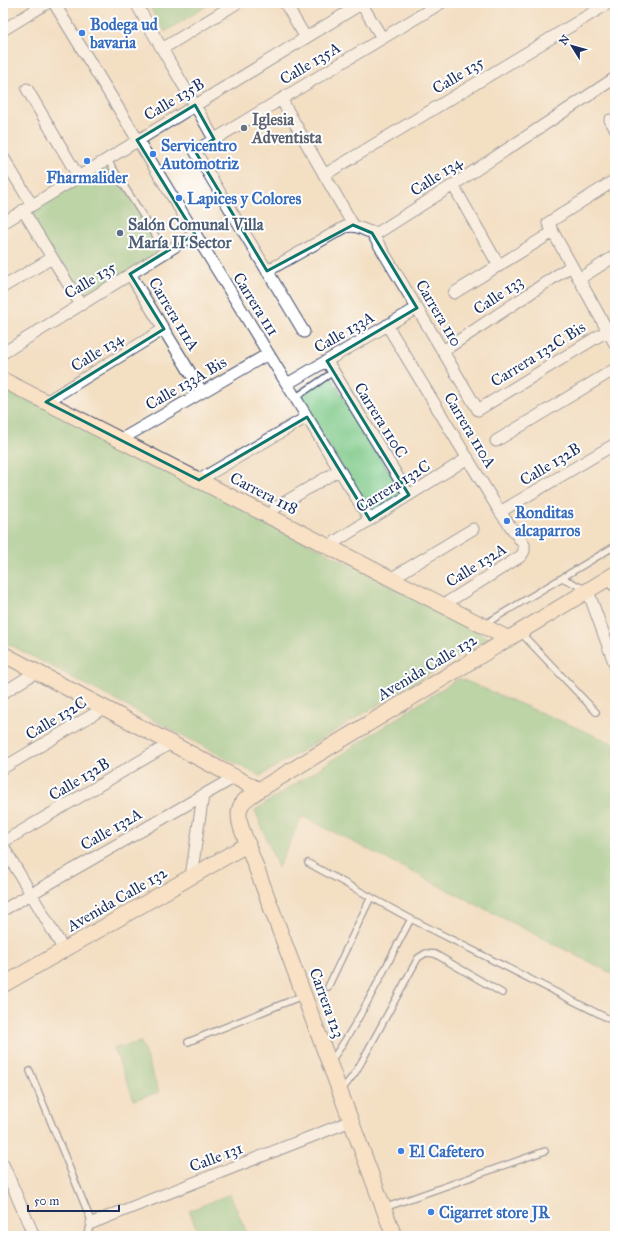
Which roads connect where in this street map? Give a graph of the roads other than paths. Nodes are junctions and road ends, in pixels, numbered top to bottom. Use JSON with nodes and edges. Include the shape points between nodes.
{"nodes":[{"id":1,"x":47,"y":3,"type":"edge"},
{"id":2,"x":54,"y":3,"type":"edge"},
{"id":3,"x":136,"y":3,"type":"edge"},
{"id":4,"x":237,"y":3,"type":"edge"},
{"id":5,"x":285,"y":3,"type":"edge"},
{"id":6,"x":361,"y":3,"type":"edge"},
{"id":7,"x":441,"y":3,"type":"edge"},
{"id":8,"x":609,"y":3,"type":"edge"},
{"id":9,"x":3,"y":30,"type":"edge"},
{"id":10,"x":306,"y":38,"type":"junction"},
{"id":11,"x":382,"y":38,"type":"junction"},
{"id":12,"x":162,"y":50,"type":"junction"},
{"id":13,"x":615,"y":78,"type":"edge"},
{"id":14,"x":26,"y":89,"type":"dead end"},
{"id":15,"x":281,"y":99,"type":"junction"},
{"id":16,"x":195,"y":105,"type":"junction"},
{"id":17,"x":214,"y":139,"type":"junction"},
{"id":18,"x":137,"y":140,"type":"junction"},
{"id":19,"x":3,"y":157,"type":"edge"},
{"id":20,"x":107,"y":158,"type":"junction"},
{"id":21,"x":324,"y":175,"type":"junction"},
{"id":22,"x":78,"y":176,"type":"junction"},
{"id":23,"x":615,"y":180,"type":"edge"},
{"id":24,"x":453,"y":185,"type":"junction"},
{"id":25,"x":28,"y":207,"type":"junction"},
{"id":26,"x":3,"y":223,"type":"edge"},
{"id":27,"x":353,"y":225,"type":"junction"},
{"id":28,"x":550,"y":228,"type":"junction"},
{"id":29,"x":195,"y":234,"type":"junction"},
{"id":30,"x":372,"y":234,"type":"junction"},
{"id":31,"x":166,"y":252,"type":"junction"},
{"id":32,"x":615,"y":256,"type":"edge"},
{"id":33,"x":52,"y":258,"type":"junction"},
{"id":34,"x":499,"y":266,"type":"junction"},
{"id":35,"x":571,"y":266,"type":"junction"},
{"id":36,"x":267,"y":271,"type":"junction"},
{"id":37,"x":130,"y":274,"type":"junction"},
{"id":38,"x":579,"y":279,"type":"junction"},
{"id":39,"x":3,"y":287,"type":"edge"},
{"id":40,"x":454,"y":293,"type":"dead end"},
{"id":41,"x":81,"y":305,"type":"junction"},
{"id":42,"x":417,"y":308,"type":"junction"},
{"id":43,"x":387,"y":325,"type":"junction"},
{"id":44,"x":611,"y":328,"type":"edge"},
{"id":45,"x":164,"y":329,"type":"junction"},
{"id":46,"x":304,"y":332,"type":"dead end"},
{"id":47,"x":615,"y":344,"type":"edge"},
{"id":48,"x":443,"y":351,"type":"junction"},
{"id":49,"x":3,"y":353,"type":"edge"},
{"id":50,"x":268,"y":354,"type":"junction"},
{"id":51,"x":326,"y":361,"type":"junction"},
{"id":52,"x":615,"y":369,"type":"edge"},
{"id":53,"x":333,"y":372,"type":"junction"},
{"id":54,"x":3,"y":380,"type":"edge"},
{"id":55,"x":287,"y":384,"type":"junction"},
{"id":56,"x":202,"y":392,"type":"junction"},
{"id":57,"x":295,"y":398,"type":"junction"},
{"id":58,"x":46,"y":402,"type":"junction"},
{"id":59,"x":478,"y":410,"type":"joint"},
{"id":60,"x":307,"y":417,"type":"junction"},
{"id":61,"x":120,"y":440,"type":"junction"},
{"id":62,"x":496,"y":441,"type":"dead end"},
{"id":63,"x":615,"y":444,"type":"edge"},
{"id":64,"x":468,"y":458,"type":"junction"},
{"id":65,"x":339,"y":470,"type":"junction"},
{"id":66,"x":199,"y":480,"type":"junction"},
{"id":67,"x":409,"y":495,"type":"junction"},
{"id":68,"x":275,"y":508,"type":"dead end"},
{"id":69,"x":500,"y":512,"type":"junction"},
{"id":70,"x":370,"y":520,"type":"junction"},
{"id":71,"x":473,"y":529,"type":"dead end"},
{"id":72,"x":336,"y":541,"type":"dead end"},
{"id":73,"x":615,"y":546,"type":"edge"},
{"id":74,"x":524,"y":551,"type":"joint"},
{"id":75,"x":392,"y":578,"type":"junction"},
{"id":76,"x":562,"y":578,"type":"junction"},
{"id":77,"x":611,"y":581,"type":"edge"},
{"id":78,"x":588,"y":590,"type":"junction"},
{"id":79,"x":443,"y":605,"type":"junction"},
{"id":80,"x":483,"y":625,"type":"junction"},
{"id":81,"x":514,"y":635,"type":"junction"},
{"id":82,"x":3,"y":654,"type":"edge"},
{"id":83,"x":615,"y":665,"type":"edge"},
{"id":84,"x":36,"y":672,"type":"junction"},
{"id":85,"x":3,"y":693,"type":"edge"},
{"id":86,"x":104,"y":708,"type":"junction"},
{"id":87,"x":596,"y":712,"type":"dead end"},
{"id":88,"x":171,"y":743,"type":"junction"},
{"id":89,"x":3,"y":768,"type":"edge"},
{"id":90,"x":235,"y":777,"type":"junction"},
{"id":91,"x":259,"y":790,"type":"junction"},
{"id":92,"x":203,"y":795,"type":"junction"},
{"id":93,"x":3,"y":842,"type":"edge"},
{"id":94,"x":248,"y":844,"type":"junction"},
{"id":95,"x":3,"y":846,"type":"edge"},
{"id":96,"x":308,"y":863,"type":"dead end"},
{"id":97,"x":191,"y":877,"type":"junction"},
{"id":98,"x":31,"y":894,"type":"junction"},
{"id":99,"x":371,"y":897,"type":"junction"},
{"id":100,"x":3,"y":910,"type":"edge"},
{"id":101,"x":411,"y":919,"type":"junction"},
{"id":102,"x":64,"y":950,"type":"junction"},
{"id":103,"x":3,"y":985,"type":"edge"},
{"id":104,"x":328,"y":987,"type":"dead end"},
{"id":105,"x":502,"y":993,"type":"dead end"},
{"id":106,"x":305,"y":995,"type":"junction"},
{"id":107,"x":615,"y":1022,"type":"edge"},
{"id":108,"x":188,"y":1042,"type":"dead end"},
{"id":109,"x":330,"y":1063,"type":"junction"},
{"id":110,"x":30,"y":1071,"type":"dead end"},
{"id":111,"x":341,"y":1091,"type":"junction"},
{"id":112,"x":352,"y":1121,"type":"junction"},
{"id":113,"x":545,"y":1151,"type":"dead end"},
{"id":114,"x":3,"y":1164,"type":"edge"},
{"id":115,"x":384,"y":1208,"type":"junction"},
{"id":116,"x":92,"y":1223,"type":"junction"},
{"id":117,"x":34,"y":1236,"type":"edge"},
{"id":118,"x":86,"y":1236,"type":"edge"},
{"id":119,"x":394,"y":1236,"type":"edge"}],
"edges":[{"from":1,"to":9,"type":"street"},
{"from":2,"to":18,"type":"street","name":"Carrera 111"},
{"from":3,"to":12,"type":"street"},
{"from":4,"to":12,"type":"street"},
{"from":5,"to":10,"type":"street"},
{"from":6,"to":10,"type":"street","name":"Calle 135B"},
{"from":6,"to":11,"type":"street"},
{"from":7,"to":11,"type":"street","name":"Calle 135A"},
{"from":8,"to":21,"type":"street","name":"Calle 135"},
{"from":10,"to":16,"type":"street","name":"Calle 135B"},
{"from":11,"to":15,"type":"street","name":"Calle 135A"},
{"from":12,"to":16,"type":"street"},
{"from":13,"to":24,"type":"street","name":"Calle 134"},
{"from":14,"to":22,"type":"street"},
{"from":15,"to":17,"type":"street","name":"Calle 135A"},
{"from":15,"to":21,"type":"street"},
{"from":16,"to":17,"type":"street"},
{"from":16,"to":18,"type":"street","name":"Calle 135B"},
{"from":17,"to":36,"type":"street","name":"Calle 135A","via":[[196,150]]},
{"from":18,"to":20,"type":"street","name":"Calle 135B"},
{"from":18,"to":29,"type":"street","name":"Carrera 111"},
{"from":19,"to":25,"type":"street"},
{"from":20,"to":22,"type":"street","name":"Calle 135B"},
{"from":20,"to":31,"type":"lane"},
{"from":21,"to":27,"type":"street"},
{"from":22,"to":25,"type":"street","name":"Calle 135B"},
{"from":23,"to":28,"type":"street"},
{"from":24,"to":30,"type":"street","name":"Calle 134"},
{"from":24,"to":34,"type":"street"},
{"from":25,"to":26,"type":"street","name":"Calle 135B"},
{"from":25,"to":33,"type":"street"},
{"from":27,"to":30,"type":"street"},
{"from":27,"to":36,"type":"street","via":[[345,227]]},
{"from":28,"to":34,"type":"street"},
{"from":28,"to":35,"type":"street"},
{"from":29,"to":31,"type":"street","name":"Calle 135"},
{"from":29,"to":50,"type":"street","name":"Carrera 111"},
{"from":30,"to":42,"type":"street","name":"Carrera 110"},
{"from":31,"to":37,"type":"street","name":"Calle 135"},
{"from":32,"to":38,"type":"street"},
{"from":33,"to":39,"type":"street"},
{"from":33,"to":41,"type":"street"},
{"from":34,"to":40,"type":"street"},
{"from":35,"to":38,"type":"street"},
{"from":35,"to":48,"type":"street","name":"Calle 133"},
{"from":36,"to":46,"type":"street"},
{"from":37,"to":41,"type":"street","name":"Calle 135"},
{"from":37,"to":45,"type":"street","name":"Carrera 111A"},
{"from":38,"to":44,"type":"street"},
{"from":41,"to":49,"type":"street","name":"Calle 135"},
{"from":42,"to":43,"type":"street","name":"Calle 133A"},
{"from":42,"to":48,"type":"street","name":"Carrera 110"},
{"from":43,"to":51,"type":"street","name":"Calle 133A"},
{"from":43,"to":64,"type":"street","name":"Carrera 110A"},
{"from":44,"to":47,"type":"street"},
{"from":44,"to":59,"type":"street","name":"Carrera 132C Bis"},
{"from":45,"to":56,"type":"street","name":"Carrera 111A"},
{"from":45,"to":58,"type":"street","name":"Calle 134"},
{"from":48,"to":59,"type":"street","name":"Carrera 110"},
{"from":50,"to":55,"type":"street","name":"Carrera 111"},
{"from":50,"to":56,"type":"street","name":"Calle 133A Bis"},
{"from":51,"to":53,"type":"street","name":"Carrera 110C"},
{"from":51,"to":55,"type":"street","name":"Calle 133A"},
{"from":52,"to":62,"type":"street"},
{"from":53,"to":57,"type":"lane"},
{"from":53,"to":67,"type":"street","name":"Carrera 110C"},
{"from":54,"to":58,"type":"street","name":"Carrera 118"},
{"from":55,"to":57,"type":"street","name":"Carrera 111"},
{"from":56,"to":61,"type":"street","name":"Calle 133A Bis"},
{"from":57,"to":60,"type":"street","name":"Carrera 111"},
{"from":58,"to":61,"type":"street","name":"Carrera 118"},
{"from":60,"to":65,"type":"street","name":"Carrera 111"},
{"from":60,"to":66,"type":"street"},
{"from":61,"to":66,"type":"street","name":"Carrera 118"},
{"from":63,"to":69,"type":"street","name":"Calle 132B"},
{"from":64,"to":67,"type":"street","name":"Carrera 132C"},
{"from":64,"to":69,"type":"street","name":"Carrera 110A"},
{"from":65,"to":68,"type":"street"},
{"from":65,"to":70,"type":"street","name":"Carrera 111"},
{"from":66,"to":75,"type":"street","name":"Carrera 118"},
{"from":67,"to":70,"type":"street","name":"Carrera 132C"},
{"from":69,"to":74,"type":"street","name":"Carrera 110A","via":[[524,545]]},
{"from":70,"to":72,"type":"street","name":"Carrera 132C"},
{"from":71,"to":75,"type":"street"},
{"from":73,"to":76,"type":"lane"},
{"from":74,"to":79,"type":"street","name":"Calle 132A","via":[[521,556]]},
{"from":75,"to":79,"type":"street","name":"Carrera 118"},
{"from":76,"to":78,"type":"lane"},
{"from":76,"to":80,"type":"lane"},
{"from":77,"to":78,"type":"street","name":"Avenida Calle 132"},
{"from":78,"to":81,"type":"street","name":"Avenida Calle 132"},
{"from":78,"to":83,"type":"street"},
{"from":79,"to":80,"type":"street","name":"Carrera 118"},
{"from":80,"to":81,"type":"street","name":"Carrera 118"},
{"from":81,"to":87,"type":"lane"},
{"from":81,"to":91,"type":"street","name":"Avenida Calle 132"},
{"from":82,"to":84,"type":"street"},
{"from":84,"to":85,"type":"street"},
{"from":84,"to":86,"type":"street"},
{"from":86,"to":88,"type":"street"},
{"from":86,"to":89,"type":"street","name":"Calle 132C"},
{"from":88,"to":90,"type":"street"},
{"from":88,"to":93,"type":"street","name":"Calle 132B"},
{"from":90,"to":91,"type":"street"},
{"from":90,"to":92,"type":"street","name":"Calle 132A"},
{"from":91,"to":94,"type":"street","name":"Carrera 123","via":[[243,802],[238,813]]},
{"from":92,"to":97,"type":"street"},
{"from":92,"to":98,"type":"street","name":"Calle 132A"},
{"from":94,"to":97,"type":"street","name":"Avenida Calle 132"},
{"from":94,"to":106,"type":"street","name":"Carrera 123"},
{"from":95,"to":98,"type":"street"},
{"from":96,"to":99,"type":"lane"},
{"from":97,"to":102,"type":"street","name":"Avenida Calle 132"},
{"from":98,"to":100,"type":"street","name":"Calle 132A"},
{"from":98,"to":102,"type":"street"},
{"from":99,"to":101,"type":"lane"},
{"from":99,"to":104,"type":"lane"},
{"from":101,"to":107,"type":"lane"},
{"from":101,"to":109,"type":"lane","via":[[343,1045]]},
{"from":102,"to":103,"type":"street","name":"Avenida Calle 132"},
{"from":105,"to":111,"type":"lane","via":[[435,954],[426,953],[418,958],[362,1061]]},
{"from":106,"to":108,"type":"lane"},
{"from":106,"to":109,"type":"street","name":"Carrera 123"},
{"from":109,"to":111,"type":"street","name":"Carrera 123"},
{"from":110,"to":116,"type":"lane"},
{"from":111,"to":112,"type":"street","name":"Carrera 123"},
{"from":112,"to":115,"type":"street","name":"Carrera 123"},
{"from":112,"to":116,"type":"street","name":"Calle 131"},
{"from":113,"to":115,"type":"lane"},
{"from":114,"to":117,"type":"street"},
{"from":115,"to":119,"type":"street","name":"Carrera 123"},
{"from":116,"to":118,"type":"lane"}]}
